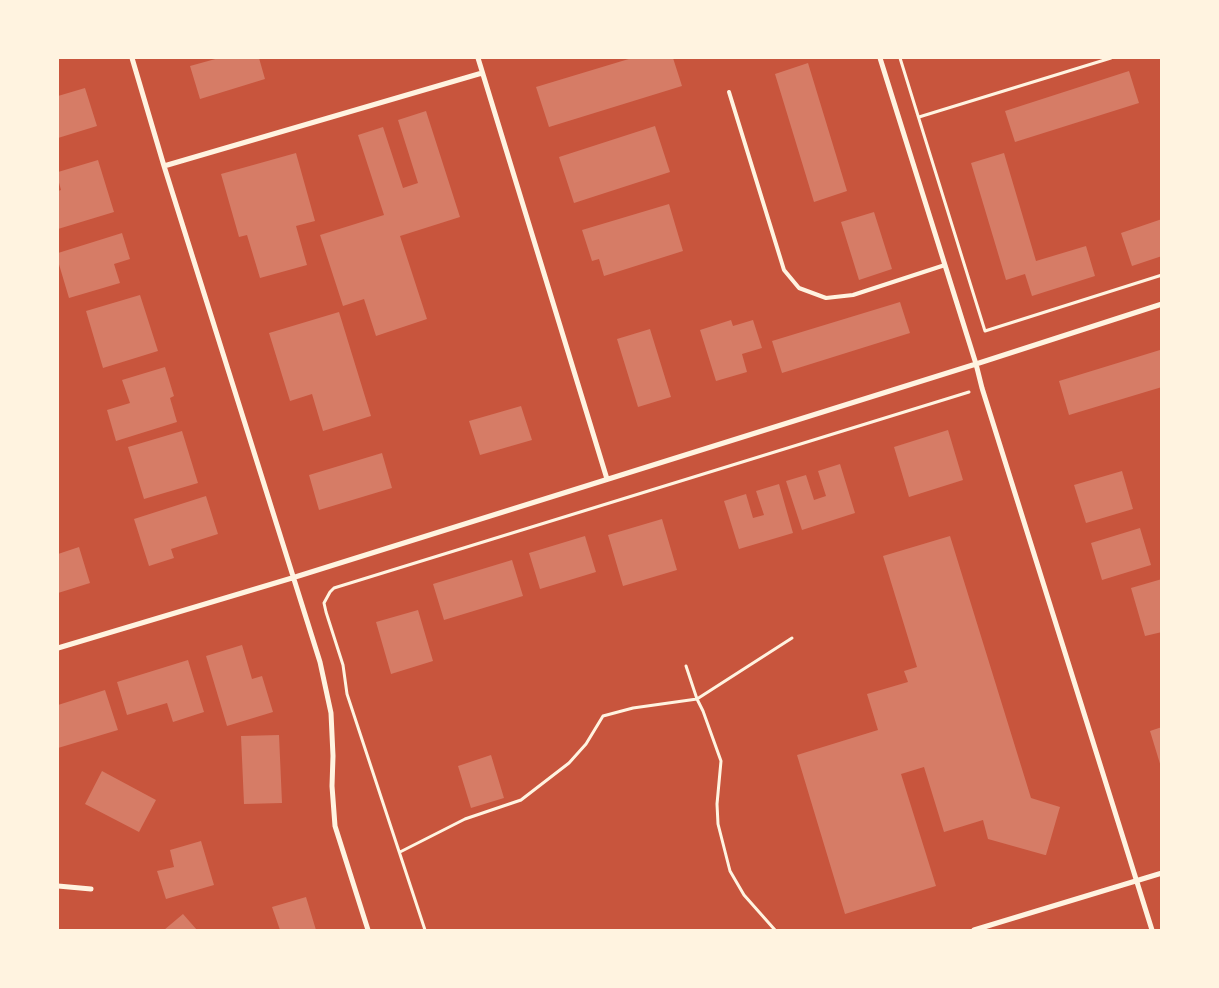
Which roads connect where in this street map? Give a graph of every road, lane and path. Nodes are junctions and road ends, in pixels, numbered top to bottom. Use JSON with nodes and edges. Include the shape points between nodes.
{"nodes":[{"id":1,"x":132,"y":58,"type":"edge"},
{"id":2,"x":478,"y":58,"type":"edge"},
{"id":3,"x":880,"y":58,"type":"edge"},
{"id":4,"x":900,"y":58,"type":"edge"},
{"id":5,"x":1111,"y":58,"type":"edge"},
{"id":6,"x":482,"y":73,"type":"junction"},
{"id":7,"x":729,"y":92,"type":"dead end"},
{"id":8,"x":919,"y":117,"type":"junction"},
{"id":9,"x":164,"y":166,"type":"junction"},
{"id":10,"x":945,"y":265,"type":"junction"},
{"id":11,"x":1162,"y":275,"type":"edge"},
{"id":12,"x":1162,"y":304,"type":"edge"},
{"id":13,"x":976,"y":364,"type":"junction"},
{"id":14,"x":982,"y":388,"type":"junction"},
{"id":15,"x":607,"y":479,"type":"junction"},
{"id":16,"x":292,"y":578,"type":"junction"},
{"id":17,"x":792,"y":638,"type":"dead end"},
{"id":18,"x":58,"y":648,"type":"edge"},
{"id":19,"x":686,"y":666,"type":"dead end"},
{"id":20,"x":697,"y":699,"type":"junction"},
{"id":21,"x":400,"y":852,"type":"junction"},
{"id":22,"x":1162,"y":873,"type":"edge"},
{"id":23,"x":1136,"y":882,"type":"junction"},
{"id":24,"x":58,"y":886,"type":"edge"},
{"id":25,"x":91,"y":889,"type":"dead end"},
{"id":26,"x":368,"y":930,"type":"edge"},
{"id":27,"x":425,"y":930,"type":"edge"},
{"id":28,"x":775,"y":930,"type":"edge"},
{"id":29,"x":974,"y":930,"type":"edge"},
{"id":30,"x":1152,"y":930,"type":"edge"}],
"edges":[{"from":1,"to":9,"type":"street"},
{"from":2,"to":6,"type":"street"},
{"from":3,"to":10,"type":"street"},
{"from":4,"to":8,"type":"path"},
{"from":5,"to":8,"type":"path"},
{"from":6,"to":9,"type":"street"},
{"from":6,"to":15,"type":"street"},
{"from":7,"to":10,"type":"lane","via":[[784,270],[799,288],[826,298],[853,295]]},
{"from":8,"to":11,"type":"path","via":[[985,331]]},
{"from":9,"to":16,"type":"street"},
{"from":10,"to":13,"type":"street"},
{"from":12,"to":13,"type":"street"},
{"from":13,"to":14,"type":"street"},
{"from":13,"to":15,"type":"street"},
{"from":14,"to":21,"type":"path","via":[[334,588],[324,603],[326,612],[343,665],[347,694]]},
{"from":14,"to":23,"type":"street"},
{"from":15,"to":16,"type":"street"},
{"from":16,"to":18,"type":"street"},
{"from":16,"to":26,"type":"street","via":[[320,662],[331,713],[335,826]]},
{"from":17,"to":20,"type":"path"},
{"from":19,"to":20,"type":"path"},
{"from":20,"to":21,"type":"path","via":[[633,708],[604,716],[569,763],[521,800],[465,819]]},
{"from":20,"to":28,"type":"path","via":[[721,761],[718,824],[730,871],[744,895]]},
{"from":21,"to":27,"type":"path"},
{"from":22,"to":23,"type":"street"},
{"from":23,"to":29,"type":"street"},
{"from":23,"to":30,"type":"street"},
{"from":24,"to":25,"type":"street"}]}
